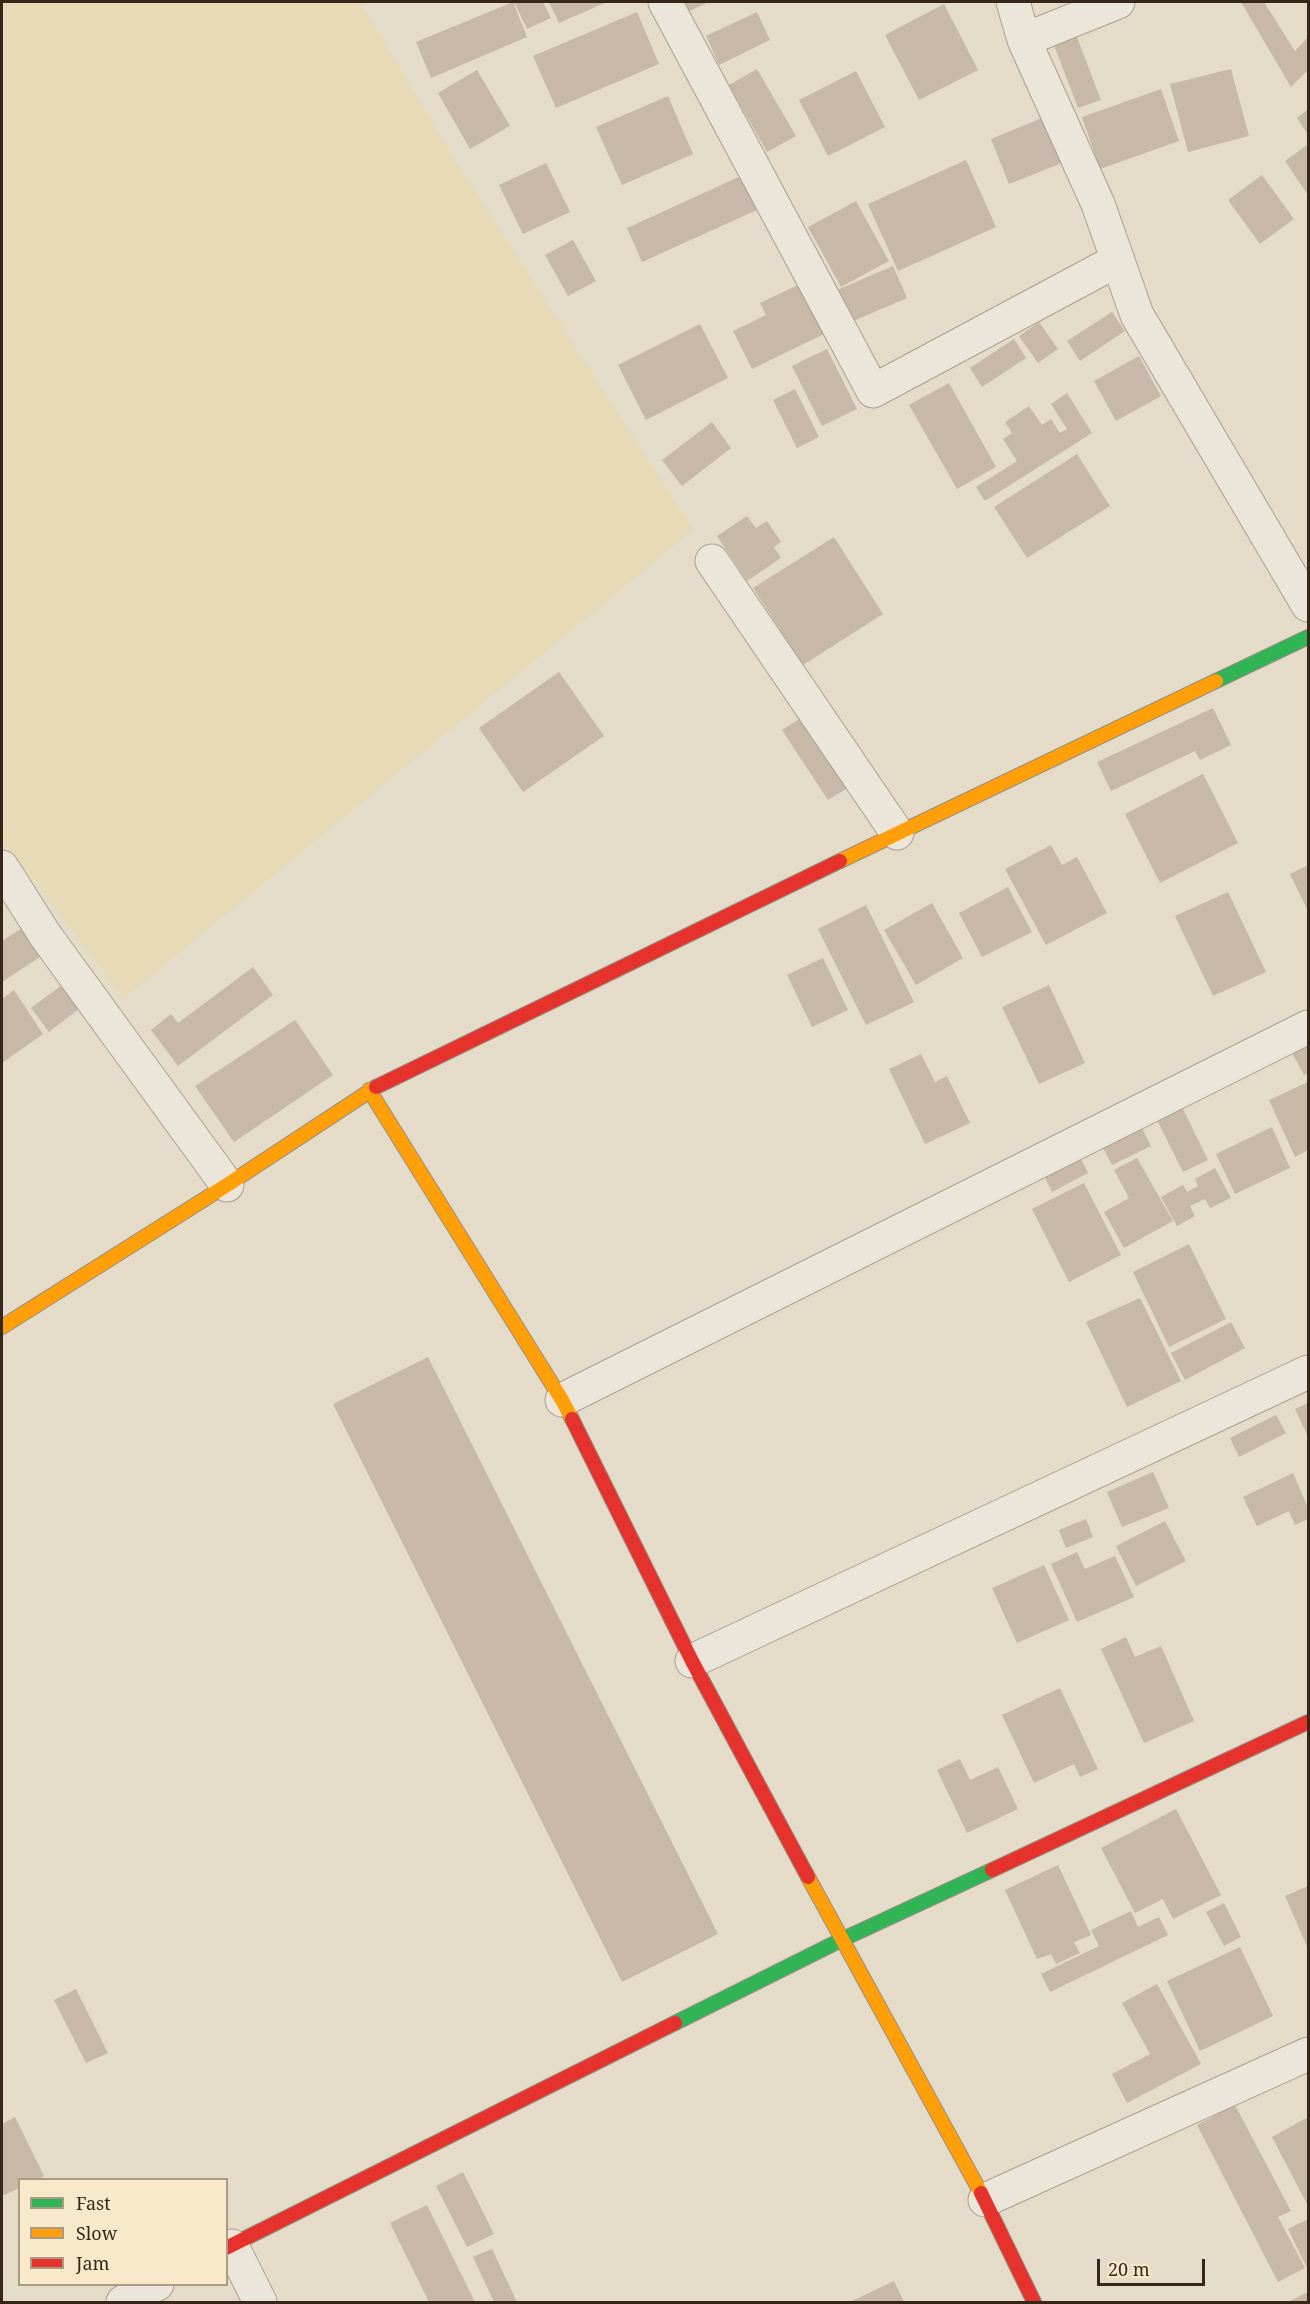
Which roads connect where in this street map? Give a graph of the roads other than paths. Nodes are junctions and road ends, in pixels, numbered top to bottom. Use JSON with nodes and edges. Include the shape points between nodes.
{"nodes":[{"id":1,"x":665,"y":2,"type":"edge"},
{"id":2,"x":1013,"y":2,"type":"edge"},
{"id":3,"x":1118,"y":2,"type":"edge"},
{"id":4,"x":1024,"y":40,"type":"junction"},
{"id":5,"x":1118,"y":260,"type":"junction"},
{"id":6,"x":712,"y":561,"type":"dead end"},
{"id":7,"x":1308,"y":605,"type":"edge"},
{"id":8,"x":1308,"y":638,"type":"edge"},
{"id":9,"x":897,"y":833,"type":"junction"},
{"id":10,"x":2,"y":867,"type":"edge"},
{"id":11,"x":1308,"y":1027,"type":"edge"},
{"id":12,"x":369,"y":1089,"type":"junction"},
{"id":13,"x":227,"y":1185,"type":"junction"},
{"id":14,"x":2,"y":1326,"type":"edge"},
{"id":15,"x":1308,"y":1372,"type":"edge"},
{"id":16,"x":562,"y":1400,"type":"junction"},
{"id":17,"x":692,"y":1662,"type":"junction"},
{"id":18,"x":1308,"y":1722,"type":"edge"},
{"id":19,"x":841,"y":1940,"type":"junction"},
{"id":20,"x":1308,"y":2054,"type":"edge"},
{"id":21,"x":985,"y":2200,"type":"junction"},
{"id":22,"x":229,"y":2247,"type":"edge"},
{"id":23,"x":153,"y":2286,"type":"edge"},
{"id":24,"x":123,"y":2302,"type":"edge"},
{"id":25,"x":260,"y":2302,"type":"edge"},
{"id":26,"x":1034,"y":2302,"type":"edge"}],
"edges":[{"from":1,"to":5,"type":"street","via":[[873,391]]},
{"from":2,"to":4,"type":"street"},
{"from":3,"to":4,"type":"street"},
{"from":4,"to":5,"type":"street","via":[[1098,204]]},
{"from":5,"to":7,"type":"street","via":[[1137,315]]},
{"from":6,"to":9,"type":"street"},
{"from":8,"to":9,"type":"street"},
{"from":9,"to":12,"type":"street"},
{"from":10,"to":13,"type":"street","via":[[45,935]]},
{"from":11,"to":16,"type":"street"},
{"from":12,"to":13,"type":"street"},
{"from":12,"to":16,"type":"street"},
{"from":13,"to":14,"type":"street"},
{"from":15,"to":17,"type":"street"},
{"from":16,"to":17,"type":"street"},
{"from":17,"to":19,"type":"street"},
{"from":18,"to":19,"type":"street"},
{"from":19,"to":21,"type":"street"},
{"from":19,"to":22,"type":"street"},
{"from":20,"to":21,"type":"street"},
{"from":21,"to":26,"type":"street"},
{"from":22,"to":25,"type":"street"},
{"from":23,"to":24,"type":"street"}]}
